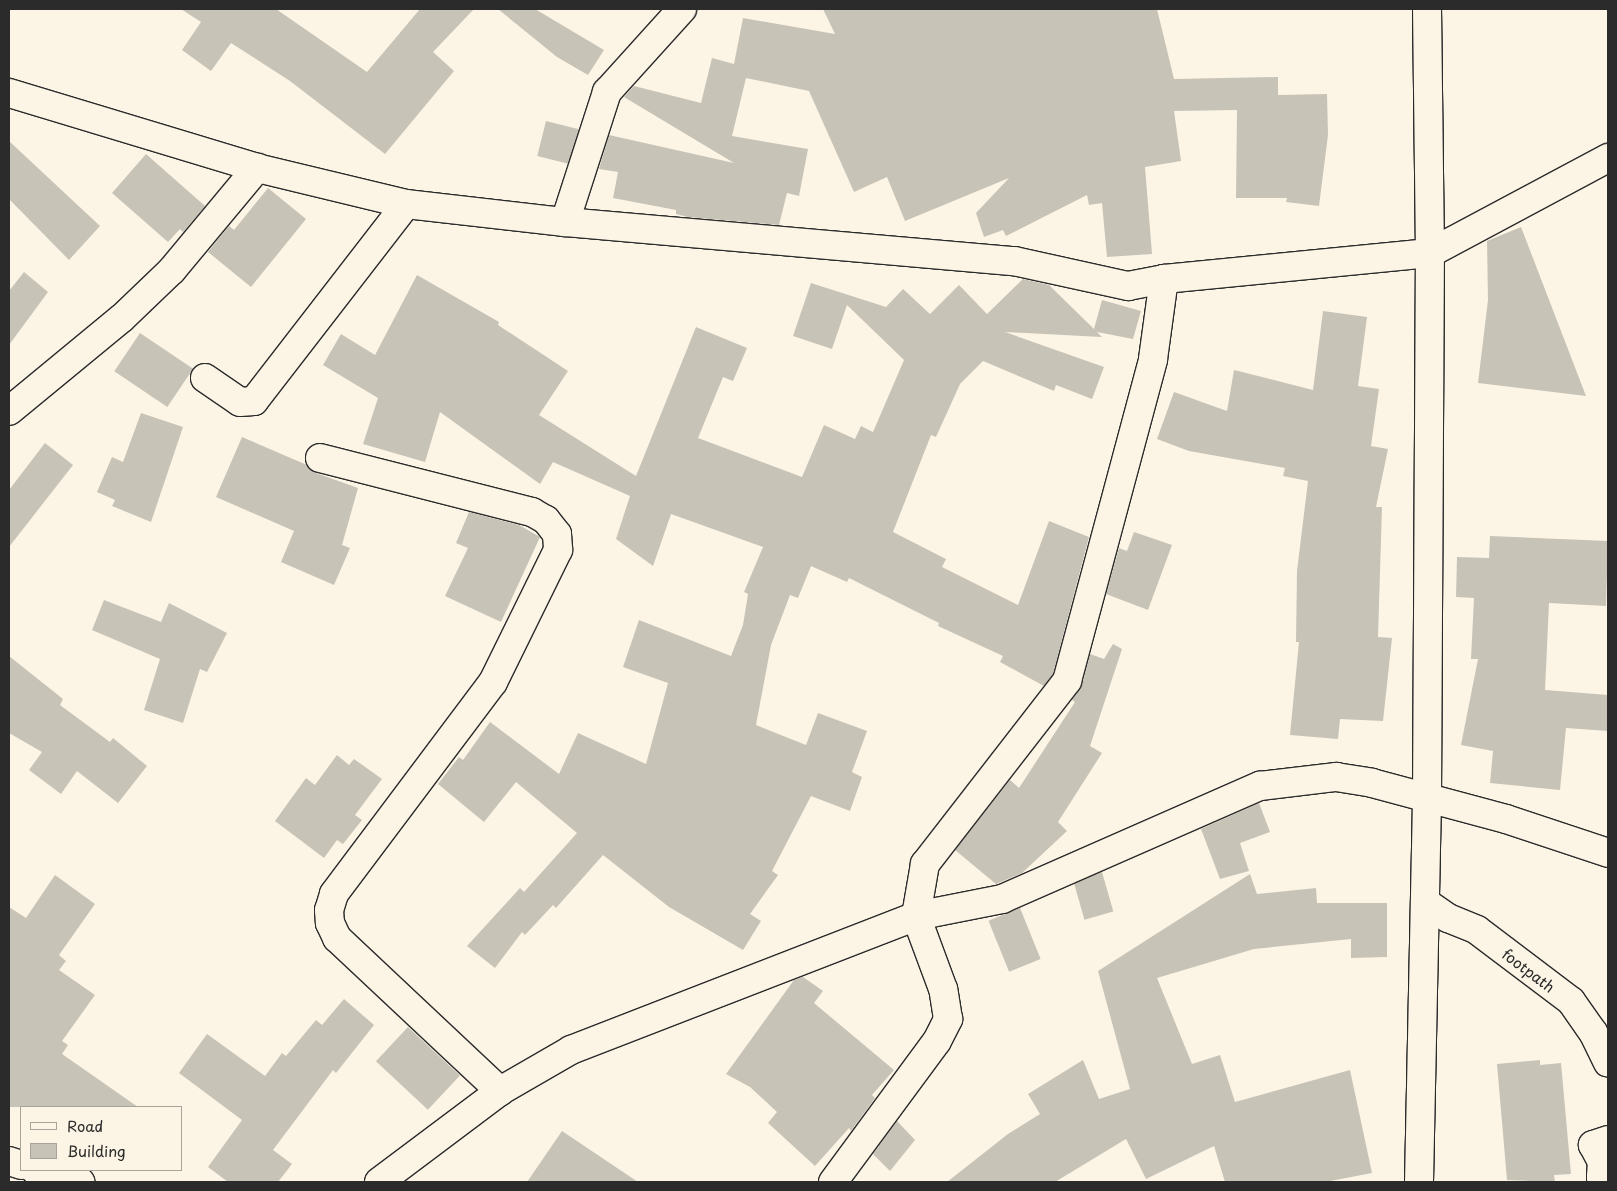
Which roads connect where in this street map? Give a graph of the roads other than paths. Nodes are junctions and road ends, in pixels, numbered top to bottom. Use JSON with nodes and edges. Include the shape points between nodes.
{"nodes":[{"id":1,"x":682,"y":9,"type":"edge"},
{"id":2,"x":1427,"y":9,"type":"edge"},
{"id":3,"x":9,"y":93,"type":"edge"},
{"id":4,"x":1608,"y":158,"type":"edge"},
{"id":5,"x":257,"y":168,"type":"junction"},
{"id":6,"x":406,"y":204,"type":"junction"},
{"id":7,"x":565,"y":222,"type":"junction"},
{"id":8,"x":1430,"y":253,"type":"junction"},
{"id":9,"x":1164,"y":279,"type":"junction"},
{"id":10,"x":204,"y":378,"type":"dead end"},
{"id":11,"x":9,"y":411,"type":"edge"},
{"id":12,"x":320,"y":458,"type":"dead end"},
{"id":13,"x":1427,"y":799,"type":"junction"},
{"id":14,"x":1608,"y":853,"type":"edge"},
{"id":15,"x":1425,"y":902,"type":"junction"},
{"id":16,"x":916,"y":916,"type":"junction"},
{"id":17,"x":1608,"y":1063,"type":"edge"},
{"id":18,"x":500,"y":1090,"type":"junction"},
{"id":19,"x":1608,"y":1140,"type":"edge"},
{"id":20,"x":39,"y":1171,"type":"edge"},
{"id":21,"x":1608,"y":1179,"type":"edge"},
{"id":22,"x":80,"y":1182,"type":"edge"},
{"id":23,"x":379,"y":1182,"type":"edge"},
{"id":24,"x":833,"y":1182,"type":"edge"},
{"id":25,"x":1419,"y":1182,"type":"edge"}],
"edges":[{"from":1,"to":7,"type":"street","via":[[607,92]]},
{"from":2,"to":8,"type":"street"},
{"from":3,"to":5,"type":"street"},
{"from":4,"to":8,"type":"street"},
{"from":5,"to":6,"type":"street"},
{"from":5,"to":11,"type":"street","via":[[172,270],[122,318]]},
{"from":6,"to":7,"type":"street"},
{"from":6,"to":10,"type":"street","via":[[254,401],[240,402]]},
{"from":7,"to":9,"type":"street","via":[[1014,261],[1128,286]]},
{"from":8,"to":9,"type":"street"},
{"from":8,"to":13,"type":"street"},
{"from":9,"to":16,"type":"street","via":[[1153,359],[1067,681],[925,864]]},
{"from":12,"to":18,"type":"street","via":[[532,512],[546,520],[557,534],[558,550],[498,674],[334,894],[329,910],[330,923],[337,938]]},
{"from":13,"to":14,"type":"street","via":[[1506,819]]},
{"from":13,"to":15,"type":"street"},
{"from":13,"to":16,"type":"street","via":[[1372,783],[1336,777],[1260,786],[1002,899]]},
{"from":15,"to":17,"type":"street","name":"footpath","via":[[1448,918],[1477,930],[1571,1002]]},
{"from":15,"to":25,"type":"street"},
{"from":16,"to":18,"type":"street","via":[[571,1050]]},
{"from":16,"to":24,"type":"street","via":[[943,990],[948,1019],[937,1041]]},
{"from":18,"to":23,"type":"street"},
{"from":19,"to":21,"type":"street","via":[[1593,1145],[1602,1162],[1601,1177]]},
{"from":20,"to":22,"type":"street"}]}
